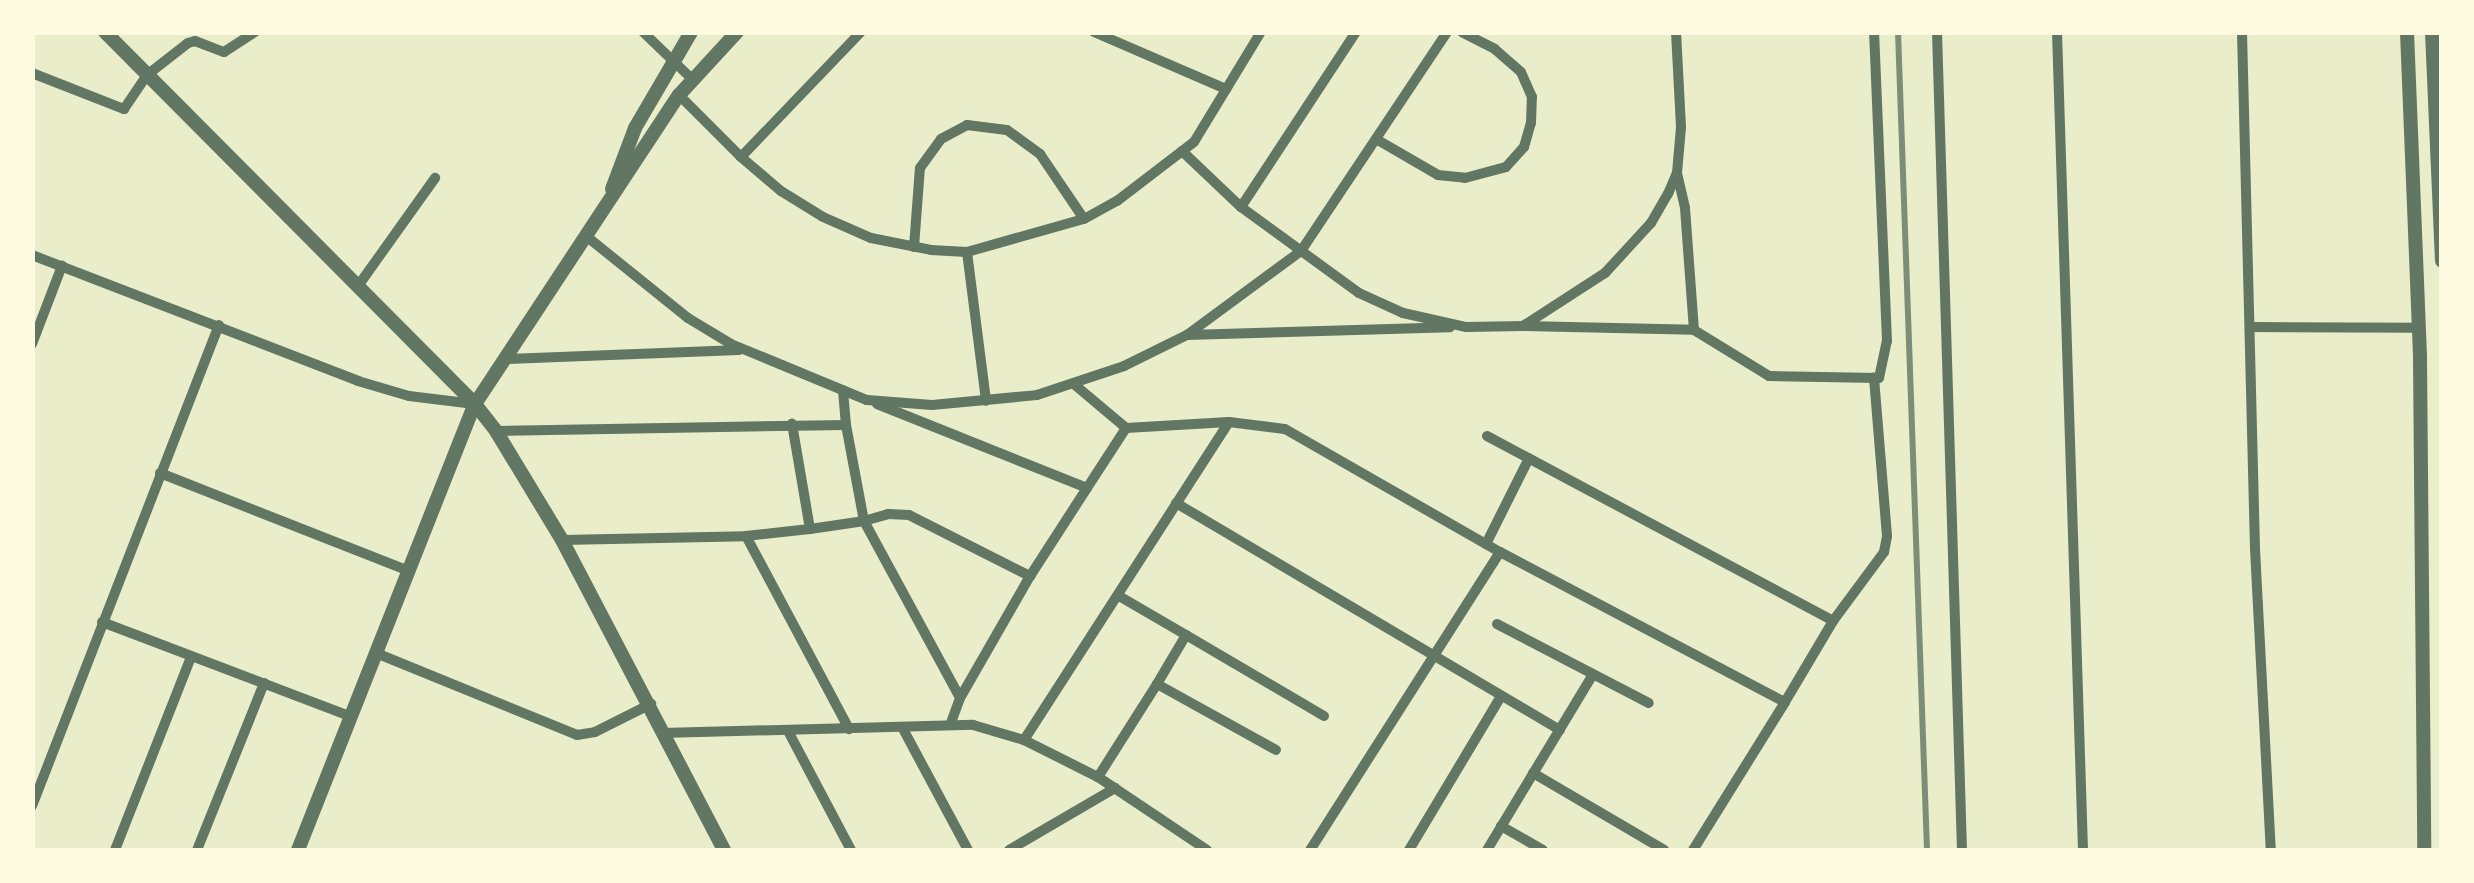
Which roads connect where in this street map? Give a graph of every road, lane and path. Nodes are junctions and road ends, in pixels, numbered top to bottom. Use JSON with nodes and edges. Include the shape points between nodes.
{"nodes":[{"id":1,"x":105,"y":32,"type":"edge"},
{"id":2,"x":255,"y":32,"type":"edge"},
{"id":3,"x":643,"y":32,"type":"edge"},
{"id":4,"x":690,"y":32,"type":"edge"},
{"id":5,"x":738,"y":32,"type":"edge"},
{"id":6,"x":861,"y":32,"type":"edge"},
{"id":7,"x":1094,"y":32,"type":"edge"},
{"id":8,"x":1261,"y":32,"type":"edge"},
{"id":9,"x":1356,"y":32,"type":"edge"},
{"id":10,"x":1447,"y":32,"type":"edge"},
{"id":11,"x":1462,"y":32,"type":"edge"},
{"id":12,"x":1874,"y":32,"type":"edge"},
{"id":13,"x":1937,"y":32,"type":"edge"},
{"id":14,"x":2057,"y":32,"type":"edge"},
{"id":15,"x":2242,"y":32,"type":"edge"},
{"id":16,"x":2406,"y":32,"type":"edge"},
{"id":17,"x":2432,"y":32,"type":"edge"},
{"id":18,"x":1674,"y":36,"type":"edge"},
{"id":19,"x":673,"y":61,"type":"junction"},
{"id":20,"x":32,"y":74,"type":"edge"},
{"id":21,"x":147,"y":76,"type":"junction"},
{"id":22,"x":693,"y":80,"type":"junction"},
{"id":23,"x":1226,"y":89,"type":"junction"},
{"id":24,"x":679,"y":96,"type":"junction"},
{"id":25,"x":1376,"y":139,"type":"junction"},
{"id":26,"x":1182,"y":151,"type":"junction"},
{"id":27,"x":741,"y":158,"type":"junction"},
{"id":28,"x":1677,"y":173,"type":"junction"},
{"id":29,"x":435,"y":178,"type":"dead end"},
{"id":30,"x":608,"y":204,"type":"junction"},
{"id":31,"x":1240,"y":207,"type":"junction"},
{"id":32,"x":1084,"y":219,"type":"junction"},
{"id":33,"x":2441,"y":235,"type":"edge"},
{"id":34,"x":586,"y":236,"type":"junction"},
{"id":35,"x":2415,"y":236,"type":"junction"},
{"id":36,"x":914,"y":247,"type":"junction"},
{"id":37,"x":1301,"y":251,"type":"junction"},
{"id":38,"x":967,"y":252,"type":"junction"},
{"id":39,"x":32,"y":254,"type":"edge"},
{"id":40,"x":2442,"y":260,"type":"edge"},
{"id":41,"x":62,"y":266,"type":"junction"},
{"id":42,"x":358,"y":286,"type":"junction"},
{"id":43,"x":219,"y":325,"type":"junction"},
{"id":44,"x":1523,"y":326,"type":"junction"},
{"id":45,"x":1466,"y":327,"type":"junction"},
{"id":46,"x":2252,"y":327,"type":"junction"},
{"id":47,"x":2418,"y":328,"type":"junction"},
{"id":48,"x":1694,"y":330,"type":"junction"},
{"id":49,"x":1188,"y":336,"type":"junction"},
{"id":50,"x":32,"y":344,"type":"edge"},
{"id":51,"x":745,"y":350,"type":"junction"},
{"id":52,"x":505,"y":359,"type":"junction"},
{"id":53,"x":1874,"y":378,"type":"junction"},
{"id":54,"x":1075,"y":385,"type":"junction"},
{"id":55,"x":843,"y":390,"type":"junction"},
{"id":56,"x":866,"y":400,"type":"junction"},
{"id":57,"x":986,"y":401,"type":"junction"},
{"id":58,"x":476,"y":404,"type":"junction"},
{"id":59,"x":1229,"y":422,"type":"junction"},
{"id":60,"x":792,"y":424,"type":"junction"},
{"id":61,"x":846,"y":425,"type":"junction"},
{"id":62,"x":1126,"y":428,"type":"junction"},
{"id":63,"x":496,"y":430,"type":"junction"},
{"id":64,"x":1487,"y":436,"type":"dead end"},
{"id":65,"x":1529,"y":458,"type":"junction"},
{"id":66,"x":160,"y":472,"type":"junction"},
{"id":67,"x":1087,"y":488,"type":"junction"},
{"id":68,"x":1176,"y":503,"type":"junction"},
{"id":69,"x":864,"y":521,"type":"junction"},
{"id":70,"x":810,"y":529,"type":"junction"},
{"id":71,"x":746,"y":536,"type":"junction"},
{"id":72,"x":562,"y":540,"type":"junction"},
{"id":73,"x":1486,"y":544,"type":"junction"},
{"id":74,"x":1500,"y":552,"type":"junction"},
{"id":75,"x":409,"y":571,"type":"junction"},
{"id":76,"x":1030,"y":576,"type":"junction"},
{"id":77,"x":1120,"y":596,"type":"junction"},
{"id":78,"x":1834,"y":621,"type":"junction"},
{"id":79,"x":102,"y":622,"type":"junction"},
{"id":80,"x":1497,"y":624,"type":"dead end"},
{"id":81,"x":1186,"y":634,"type":"junction"},
{"id":82,"x":376,"y":653,"type":"junction"},
{"id":83,"x":191,"y":657,"type":"junction"},
{"id":84,"x":1433,"y":658,"type":"junction"},
{"id":85,"x":1594,"y":674,"type":"junction"},
{"id":86,"x":264,"y":683,"type":"junction"},
{"id":87,"x":1157,"y":684,"type":"junction"},
{"id":88,"x":1501,"y":696,"type":"junction"},
{"id":89,"x":960,"y":698,"type":"junction"},
{"id":90,"x":1785,"y":702,"type":"junction"},
{"id":91,"x":1649,"y":703,"type":"dead end"},
{"id":92,"x":650,"y":704,"type":"junction"},
{"id":93,"x":350,"y":716,"type":"junction"},
{"id":94,"x":1324,"y":716,"type":"dead end"},
{"id":95,"x":951,"y":723,"type":"junction"},
{"id":96,"x":849,"y":728,"type":"junction"},
{"id":97,"x":902,"y":728,"type":"junction"},
{"id":98,"x":1560,"y":730,"type":"junction"},
{"id":99,"x":788,"y":731,"type":"junction"},
{"id":100,"x":662,"y":733,"type":"junction"},
{"id":101,"x":1024,"y":740,"type":"junction"},
{"id":102,"x":1276,"y":750,"type":"dead end"},
{"id":103,"x":1533,"y":772,"type":"junction"},
{"id":104,"x":1098,"y":777,"type":"junction"},
{"id":105,"x":1115,"y":788,"type":"junction"},
{"id":106,"x":32,"y":806,"type":"edge"},
{"id":107,"x":1501,"y":826,"type":"junction"},
{"id":108,"x":1697,"y":849,"type":"edge"},
{"id":109,"x":115,"y":850,"type":"edge"},
{"id":110,"x":197,"y":850,"type":"edge"},
{"id":111,"x":298,"y":850,"type":"edge"},
{"id":112,"x":724,"y":850,"type":"edge"},
{"id":113,"x":851,"y":850,"type":"edge"},
{"id":114,"x":968,"y":850,"type":"edge"},
{"id":115,"x":1008,"y":850,"type":"edge"},
{"id":116,"x":1207,"y":850,"type":"edge"},
{"id":117,"x":1310,"y":850,"type":"edge"},
{"id":118,"x":1408,"y":850,"type":"edge"},
{"id":119,"x":1486,"y":850,"type":"edge"},
{"id":120,"x":1542,"y":850,"type":"edge"},
{"id":121,"x":1664,"y":850,"type":"edge"},
{"id":122,"x":1962,"y":850,"type":"edge"},
{"id":123,"x":2082,"y":850,"type":"edge"},
{"id":124,"x":2271,"y":850,"type":"edge"},
{"id":125,"x":2424,"y":850,"type":"edge"}],
"edges":[{"from":1,"to":21,"type":"street"},
{"from":2,"to":21,"type":"street","via":[[224,52],[188,43]]},
{"from":3,"to":19,"type":"street"},
{"from":4,"to":19,"type":"street"},
{"from":5,"to":22,"type":"street"},
{"from":6,"to":27,"type":"street"},
{"from":7,"to":23,"type":"street"},
{"from":8,"to":23,"type":"street"},
{"from":9,"to":31,"type":"street"},
{"from":10,"to":25,"type":"street"},
{"from":11,"to":25,"type":"street","via":[[1521,72],[1532,96],[1524,146],[1506,167],[1464,178],[1438,175]]},
{"from":12,"to":53,"type":"street","via":[[1887,341]]},
{"from":13,"to":122,"type":"street"},
{"from":14,"to":123,"type":"street"},
{"from":15,"to":46,"type":"street"},
{"from":16,"to":35,"type":"street"},
{"from":17,"to":33,"type":"street"},
{"from":18,"to":28,"type":"street","via":[[1682,127]]},
{"from":19,"to":22,"type":"street"},
{"from":19,"to":30,"type":"street","via":[[635,128]]},
{"from":20,"to":21,"type":"street","via":[[124,109]]},
{"from":21,"to":42,"type":"street"},
{"from":22,"to":24,"type":"street"},
{"from":23,"to":26,"type":"street"},
{"from":24,"to":27,"type":"street"},
{"from":24,"to":30,"type":"street"},
{"from":25,"to":37,"type":"street"},
{"from":26,"to":31,"type":"street"},
{"from":26,"to":32,"type":"street"},
{"from":27,"to":36,"type":"street","via":[[823,217]]},
{"from":28,"to":44,"type":"street","via":[[1651,224],[1605,274]]},
{"from":28,"to":48,"type":"street","via":[[1686,208]]},
{"from":29,"to":42,"type":"street"},
{"from":30,"to":34,"type":"street"},
{"from":31,"to":37,"type":"street"},
{"from":32,"to":36,"type":"street","via":[[1032,148],[1006,130],[967,125],[941,139],[920,168]]},
{"from":32,"to":38,"type":"street"},
{"from":33,"to":35,"type":"street"},
{"from":33,"to":40,"type":"street"},
{"from":34,"to":51,"type":"street","via":[[688,318]]},
{"from":34,"to":52,"type":"street"},
{"from":35,"to":47,"type":"street"},
{"from":36,"to":38,"type":"street"},
{"from":37,"to":45,"type":"street","via":[[1359,293],[1403,313]]},
{"from":37,"to":49,"type":"street"},
{"from":38,"to":57,"type":"street"},
{"from":39,"to":41,"type":"street"},
{"from":41,"to":43,"type":"street"},
{"from":41,"to":50,"type":"street"},
{"from":42,"to":58,"type":"street"},
{"from":43,"to":58,"type":"street","via":[[383,389]]},
{"from":43,"to":66,"type":"street"},
{"from":44,"to":45,"type":"street"},
{"from":44,"to":48,"type":"street"},
{"from":45,"to":49,"type":"street"},
{"from":46,"to":47,"type":"street"},
{"from":46,"to":124,"type":"street"},
{"from":47,"to":125,"type":"street"},
{"from":48,"to":53,"type":"street","via":[[1769,376]]},
{"from":49,"to":54,"type":"street"},
{"from":51,"to":52,"type":"street"},
{"from":51,"to":55,"type":"street"},
{"from":52,"to":58,"type":"street"},
{"from":53,"to":78,"type":"street","via":[[1886,536],[1877,564]]},
{"from":54,"to":57,"type":"street"},
{"from":54,"to":62,"type":"street"},
{"from":55,"to":56,"type":"street"},
{"from":55,"to":61,"type":"street"},
{"from":56,"to":57,"type":"street"},
{"from":56,"to":67,"type":"street"},
{"from":58,"to":63,"type":"street"},
{"from":58,"to":75,"type":"street"},
{"from":59,"to":62,"type":"street"},
{"from":59,"to":68,"type":"street"},
{"from":59,"to":73,"type":"street","via":[[1285,428]]},
{"from":60,"to":61,"type":"street"},
{"from":60,"to":63,"type":"street"},
{"from":60,"to":70,"type":"street"},
{"from":61,"to":69,"type":"street"},
{"from":62,"to":67,"type":"street"},
{"from":63,"to":72,"type":"street"},
{"from":64,"to":65,"type":"street"},
{"from":65,"to":73,"type":"street"},
{"from":65,"to":78,"type":"street"},
{"from":66,"to":75,"type":"street"},
{"from":66,"to":79,"type":"street"},
{"from":67,"to":76,"type":"street"},
{"from":68,"to":77,"type":"street"},
{"from":68,"to":84,"type":"street"},
{"from":69,"to":70,"type":"street"},
{"from":69,"to":76,"type":"street","via":[[909,515]]},
{"from":69,"to":89,"type":"street"},
{"from":70,"to":71,"type":"street"},
{"from":71,"to":72,"type":"street"},
{"from":71,"to":96,"type":"street"},
{"from":72,"to":92,"type":"street"},
{"from":73,"to":74,"type":"street"},
{"from":74,"to":84,"type":"street"},
{"from":74,"to":90,"type":"street"},
{"from":75,"to":82,"type":"street"},
{"from":76,"to":89,"type":"street"},
{"from":77,"to":81,"type":"street"},
{"from":77,"to":101,"type":"street"},
{"from":78,"to":90,"type":"street"},
{"from":79,"to":83,"type":"street"},
{"from":79,"to":106,"type":"street"},
{"from":80,"to":85,"type":"street"},
{"from":81,"to":87,"type":"street"},
{"from":81,"to":94,"type":"street"},
{"from":82,"to":92,"type":"street","via":[[578,735]]},
{"from":82,"to":93,"type":"street"},
{"from":83,"to":86,"type":"street"},
{"from":83,"to":109,"type":"street"},
{"from":84,"to":88,"type":"street"},
{"from":84,"to":117,"type":"street"},
{"from":85,"to":91,"type":"street"},
{"from":85,"to":98,"type":"street"},
{"from":86,"to":93,"type":"street"},
{"from":86,"to":110,"type":"street"},
{"from":87,"to":102,"type":"street"},
{"from":87,"to":104,"type":"street"},
{"from":88,"to":98,"type":"street"},
{"from":88,"to":118,"type":"street"},
{"from":89,"to":95,"type":"street"},
{"from":90,"to":108,"type":"street"},
{"from":92,"to":100,"type":"street"},
{"from":93,"to":111,"type":"street"},
{"from":95,"to":97,"type":"street"},
{"from":95,"to":101,"type":"street"},
{"from":96,"to":97,"type":"street"},
{"from":96,"to":99,"type":"street"},
{"from":97,"to":114,"type":"street"},
{"from":98,"to":103,"type":"street"},
{"from":99,"to":100,"type":"street"},
{"from":99,"to":113,"type":"street"},
{"from":100,"to":112,"type":"street"},
{"from":101,"to":104,"type":"street"},
{"from":103,"to":107,"type":"street"},
{"from":103,"to":121,"type":"street"},
{"from":104,"to":105,"type":"street"},
{"from":105,"to":115,"type":"street"},
{"from":105,"to":116,"type":"street"},
{"from":107,"to":119,"type":"street"},
{"from":107,"to":120,"type":"street"}]}
